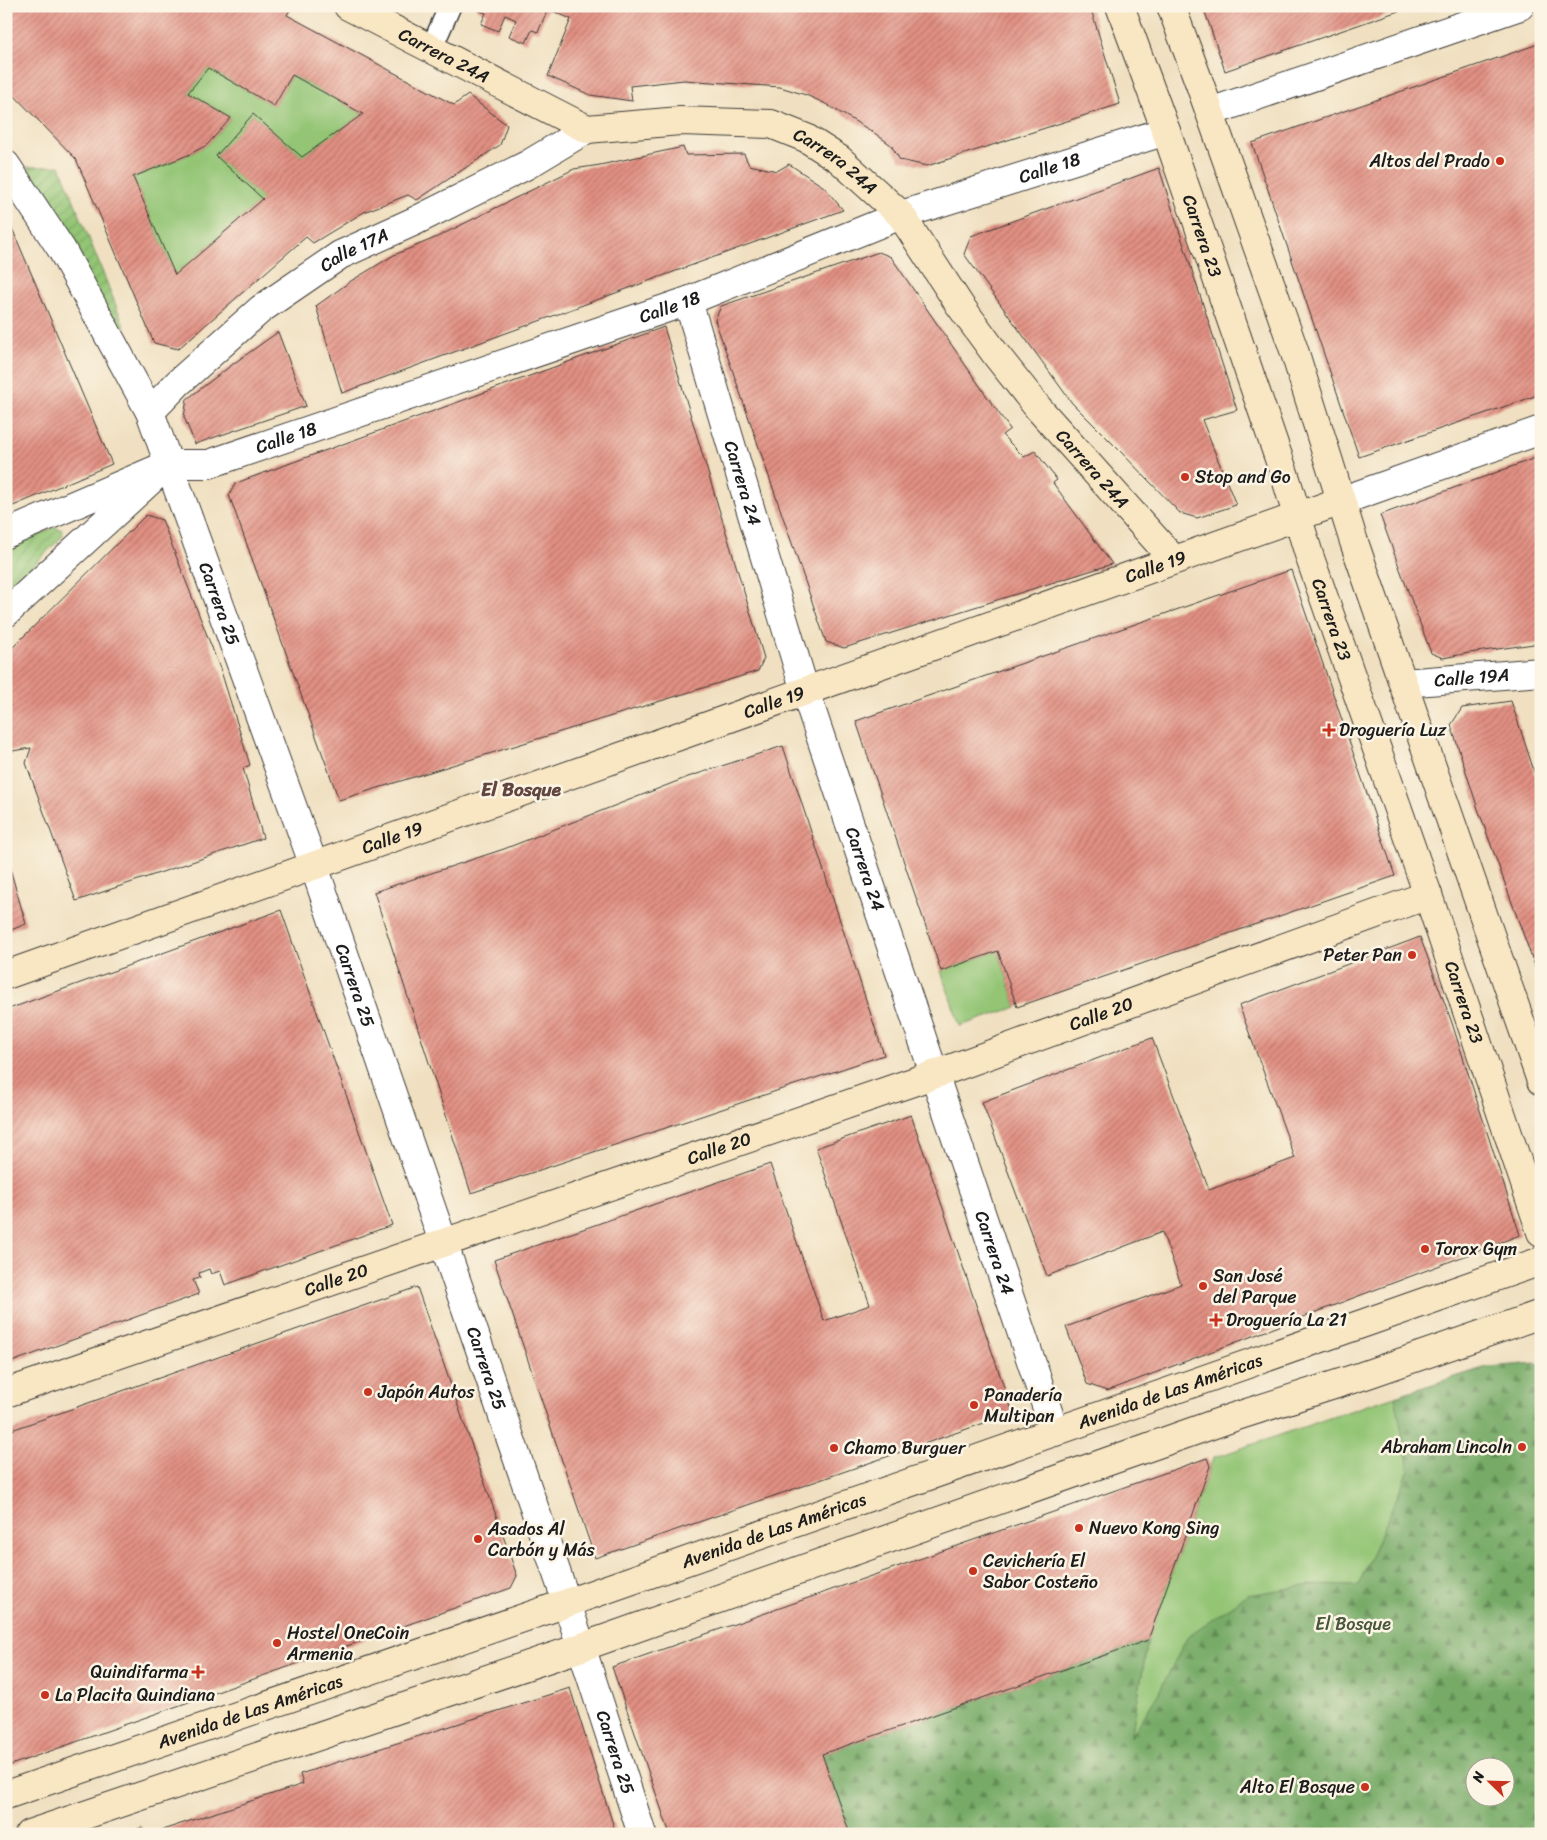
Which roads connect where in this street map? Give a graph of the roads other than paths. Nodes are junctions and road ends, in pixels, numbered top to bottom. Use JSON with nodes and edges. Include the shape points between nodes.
{"nodes":[{"id":1,"x":348,"y":6,"type":"edge"},
{"id":2,"x":450,"y":6,"type":"edge"},
{"id":3,"x":1120,"y":6,"type":"edge"},
{"id":4,"x":1171,"y":6,"type":"edge"},
{"id":5,"x":1520,"y":6,"type":"edge"},
{"id":6,"x":431,"y":49,"type":"junction"},
{"id":7,"x":1210,"y":112,"type":"junction"},
{"id":8,"x":587,"y":129,"type":"junction"},
{"id":9,"x":1166,"y":131,"type":"junction"},
{"id":10,"x":6,"y":165,"type":"edge"},
{"id":11,"x":901,"y":215,"type":"junction"},
{"id":12,"x":688,"y":301,"type":"junction"},
{"id":13,"x":150,"y":412,"type":"junction"},
{"id":14,"x":1541,"y":430,"type":"edge"},
{"id":15,"x":169,"y":464,"type":"junction"},
{"id":16,"x":1341,"y":501,"type":"junction"},
{"id":17,"x":1297,"y":517,"type":"junction"},
{"id":18,"x":6,"y":534,"type":"edge"},
{"id":19,"x":1174,"y":560,"type":"junction"},
{"id":20,"x":6,"y":613,"type":"edge"},
{"id":21,"x":1541,"y":672,"type":"edge"},
{"id":22,"x":1403,"y":683,"type":"junction"},
{"id":23,"x":805,"y":691,"type":"junction"},
{"id":24,"x":314,"y":866,"type":"junction"},
{"id":25,"x":1428,"y":895,"type":"junction"},
{"id":26,"x":6,"y":975,"type":"edge"},
{"id":27,"x":936,"y":1074,"type":"junction"},
{"id":28,"x":1541,"y":1081,"type":"edge"},
{"id":29,"x":1541,"y":1232,"type":"edge"},
{"id":30,"x":443,"y":1244,"type":"junction"},
{"id":31,"x":1541,"y":1261,"type":"edge"},
{"id":32,"x":1541,"y":1314,"type":"edge"},
{"id":33,"x":6,"y":1393,"type":"edge"},
{"id":34,"x":1056,"y":1432,"type":"junction"},
{"id":35,"x":567,"y":1603,"type":"junction"},
{"id":36,"x":582,"y":1647,"type":"junction"},
{"id":37,"x":6,"y":1795,"type":"edge"},
{"id":38,"x":30,"y":1834,"type":"edge"},
{"id":39,"x":642,"y":1834,"type":"edge"}],
"edges":[{"from":1,"to":6,"type":"main road","name":"Carrera 24A"},
{"from":2,"to":6,"type":"lane"},
{"from":3,"to":9,"type":"main road","name":"Carrera 23"},
{"from":4,"to":7,"type":"main road"},
{"from":5,"to":7,"type":"street"},
{"from":6,"to":8,"type":"main road","name":"Carrera 24A"},
{"from":7,"to":16,"type":"main road","via":[[1294,350]]},
{"from":8,"to":11,"type":"main road","name":"Carrera 24A","via":[[680,121],[770,124],[806,138],[839,160]]},
{"from":8,"to":13,"type":"street","name":"Calle 17A","via":[[527,166],[340,256],[261,309]]},
{"from":9,"to":11,"type":"street","name":"Calle 18"},
{"from":9,"to":17,"type":"main road","name":"Carrera 23"},
{"from":10,"to":13,"type":"street","name":"Carrera 25","via":[[62,250]]},
{"from":11,"to":12,"type":"street","name":"Calle 18"},
{"from":11,"to":19,"type":"main road","name":"Carrera 24A","via":[[997,356],[1039,409]]},
{"from":12,"to":15,"type":"street","name":"Calle 18","via":[[209,464]]},
{"from":12,"to":23,"type":"street","name":"Carrera 24"},
{"from":13,"to":15,"type":"street","name":"Carrera 25"},
{"from":14,"to":16,"type":"street","name":"Calle 19"},
{"from":15,"to":18,"type":"street","name":"Calle 18"},
{"from":15,"to":20,"type":"street"},
{"from":15,"to":24,"type":"street","name":"Carrera 25"},
{"from":16,"to":17,"type":"main road","name":"Calle 19"},
{"from":16,"to":22,"type":"main road"},
{"from":17,"to":19,"type":"main road","name":"Calle 19"},
{"from":17,"to":25,"type":"main road","name":"Carrera 23"},
{"from":19,"to":23,"type":"main road","name":"Calle 19"},
{"from":21,"to":22,"type":"street","name":"Calle 19A"},
{"from":22,"to":28,"type":"main road"},
{"from":23,"to":24,"type":"main road","name":"Calle 19"},
{"from":23,"to":27,"type":"street","name":"Carrera 24"},
{"from":24,"to":26,"type":"main road","name":"Calle 19"},
{"from":24,"to":30,"type":"street","name":"Carrera 25"},
{"from":25,"to":27,"type":"main road","name":"Calle 20"},
{"from":25,"to":29,"type":"main road","name":"Carrera 23"},
{"from":27,"to":30,"type":"main road","name":"Calle 20"},
{"from":27,"to":34,"type":"street","name":"Carrera 24"},
{"from":30,"to":33,"type":"main road","name":"Calle 20"},
{"from":30,"to":35,"type":"street","name":"Carrera 25"},
{"from":31,"to":34,"type":"main road","name":"Avenida de Las Américas"},
{"from":32,"to":36,"type":"main road","via":[[1234,1417]]},
{"from":34,"to":35,"type":"main road","name":"Avenida de Las Américas"},
{"from":35,"to":36,"type":"street","name":"Carrera 25"},
{"from":35,"to":37,"type":"main road","name":"Avenida de Las Américas"},
{"from":36,"to":38,"type":"main road"},
{"from":36,"to":39,"type":"street","name":"Carrera 25"}]}
